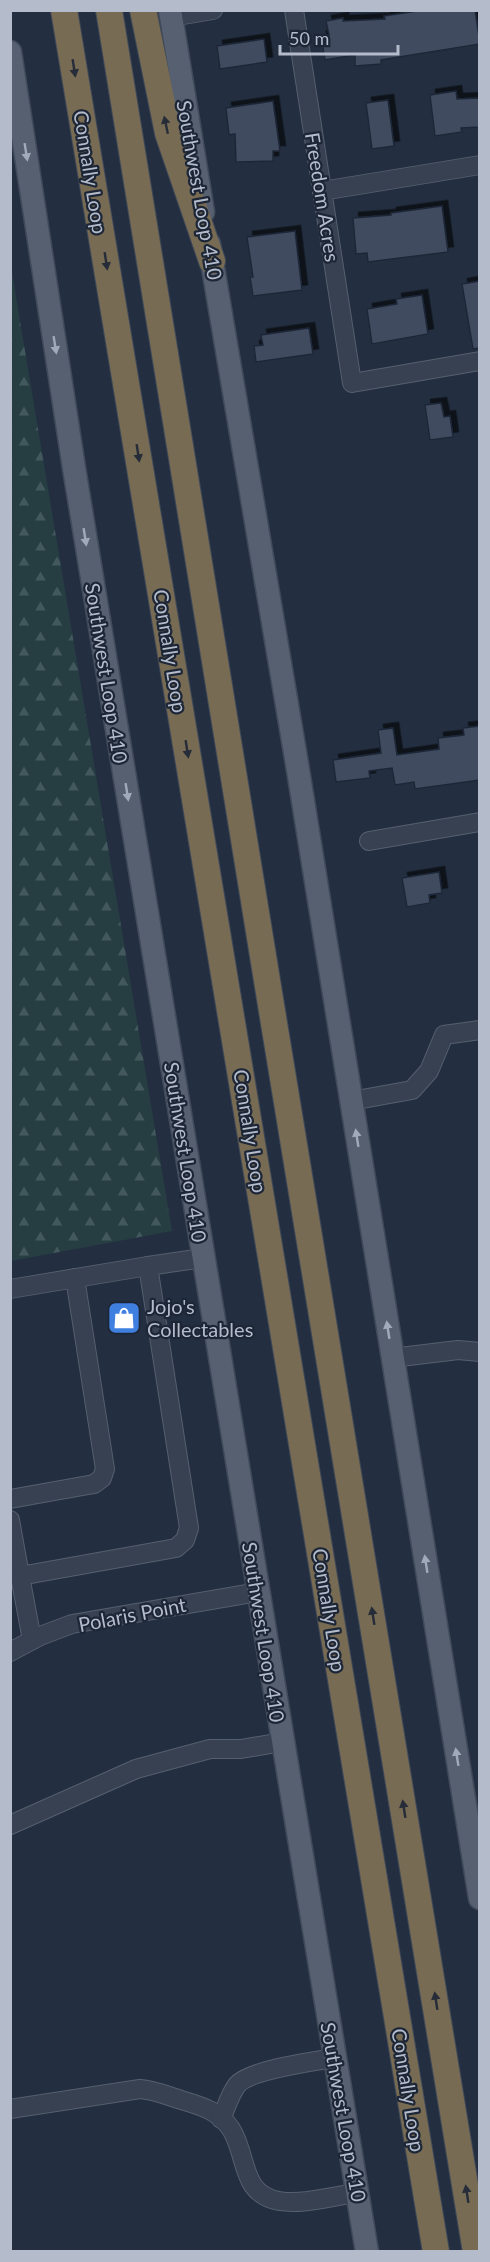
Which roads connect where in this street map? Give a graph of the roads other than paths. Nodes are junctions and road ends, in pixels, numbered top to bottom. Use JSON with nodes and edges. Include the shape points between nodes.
{"nodes":[{"id":1,"x":64,"y":10,"type":"edge"},
{"id":2,"x":109,"y":10,"type":"edge"},
{"id":3,"x":143,"y":10,"type":"edge"},
{"id":4,"x":213,"y":10,"type":"edge"},
{"id":5,"x":294,"y":10,"type":"edge"},
{"id":6,"x":170,"y":14,"type":"edge"},
{"id":7,"x":10,"y":52,"type":"edge"},
{"id":8,"x":480,"y":165,"type":"edge"},
{"id":9,"x":322,"y":191,"type":"junction"},
{"id":10,"x":212,"y":261,"type":"junction"},
{"id":11,"x":480,"y":361,"type":"edge"},
{"id":12,"x":480,"y":822,"type":"edge"},
{"id":13,"x":369,"y":841,"type":"dead end"},
{"id":14,"x":480,"y":1030,"type":"edge"},
{"id":15,"x":351,"y":1101,"type":"junction"},
{"id":16,"x":203,"y":1258,"type":"junction"},
{"id":17,"x":148,"y":1266,"type":"junction"},
{"id":18,"x":75,"y":1278,"type":"junction"},
{"id":19,"x":10,"y":1289,"type":"edge"},
{"id":20,"x":480,"y":1352,"type":"edge"},
{"id":21,"x":392,"y":1358,"type":"junction"},
{"id":22,"x":10,"y":1499,"type":"edge"},
{"id":23,"x":10,"y":1520,"type":"edge"},
{"id":24,"x":20,"y":1576,"type":"junction"},
{"id":25,"x":258,"y":1592,"type":"junction"},
{"id":26,"x":17,"y":1598,"type":"edge"},
{"id":27,"x":32,"y":1640,"type":"junction"},
{"id":28,"x":10,"y":1652,"type":"edge"},
{"id":29,"x":282,"y":1742,"type":"junction"},
{"id":30,"x":10,"y":1825,"type":"edge"},
{"id":31,"x":480,"y":1898,"type":"edge"},
{"id":32,"x":334,"y":2058,"type":"junction"},
{"id":33,"x":10,"y":2109,"type":"edge"},
{"id":34,"x":222,"y":2119,"type":"junction"},
{"id":35,"x":357,"y":2193,"type":"junction"},
{"id":36,"x":367,"y":2252,"type":"edge"},
{"id":37,"x":436,"y":2252,"type":"edge"},
{"id":38,"x":476,"y":2252,"type":"edge"}],
"edges":[{"from":1,"to":37,"type":"highway","name":"Connally Loop","one_way":true},
{"from":38,"to":2,"type":"highway","name":"Connally Loop","one_way":true},
{"from":10,"to":3,"type":"highway","one_way":true,"via":[[168,133]]},
{"from":4,"to":6,"type":"street"},
{"from":5,"to":9,"type":"street","name":"Freedom Acres"},
{"from":6,"to":10,"type":"main road","name":"Southwest Loop 410"},
{"from":7,"to":16,"type":"main road","name":"Southwest Loop 410","one_way":true},
{"from":8,"to":9,"type":"street"},
{"from":9,"to":11,"type":"street","name":"Freedom Acres","via":[[352,383]]},
{"from":10,"to":15,"type":"main road","name":"Southwest Loop 410"},
{"from":12,"to":13,"type":"street"},
{"from":14,"to":15,"type":"street","via":[[444,1035],[429,1071],[412,1090]]},
{"from":21,"to":15,"type":"main road","name":"Southwest Loop 410","one_way":true},
{"from":16,"to":17,"type":"street"},
{"from":16,"to":25,"type":"main road","name":"Southwest Loop 410"},
{"from":17,"to":18,"type":"street"},
{"from":17,"to":24,"type":"street","via":[[189,1528],[185,1540],[176,1548]]},
{"from":18,"to":19,"type":"street"},
{"from":18,"to":22,"type":"street","via":[[105,1469],[94,1484]]},
{"from":20,"to":21,"type":"street","via":[[458,1350]]},
{"from":31,"to":21,"type":"main road","name":"Southwest Loop 410","one_way":true},
{"from":23,"to":24,"type":"street"},
{"from":24,"to":26,"type":"street"},
{"from":25,"to":27,"type":"street","name":"Polaris Point","via":[[72,1624]]},
{"from":25,"to":29,"type":"main road","name":"Southwest Loop 410"},
{"from":26,"to":27,"type":"street"},
{"from":27,"to":28,"type":"street","name":"Polaris Point"},
{"from":29,"to":30,"type":"street","via":[[210,1749],[136,1769]]},
{"from":29,"to":32,"type":"main road","name":"Southwest Loop 410"},
{"from":32,"to":34,"type":"street","via":[[252,2076],[238,2084]]},
{"from":32,"to":35,"type":"main road","name":"Southwest Loop 410"},
{"from":33,"to":34,"type":"street","via":[[140,2089],[157,2090],[197,2104]]},
{"from":34,"to":35,"type":"street","via":[[230,2128],[252,2186],[259,2193],[279,2201]]},
{"from":35,"to":36,"type":"main road","name":"Southwest Loop 410"}]}
